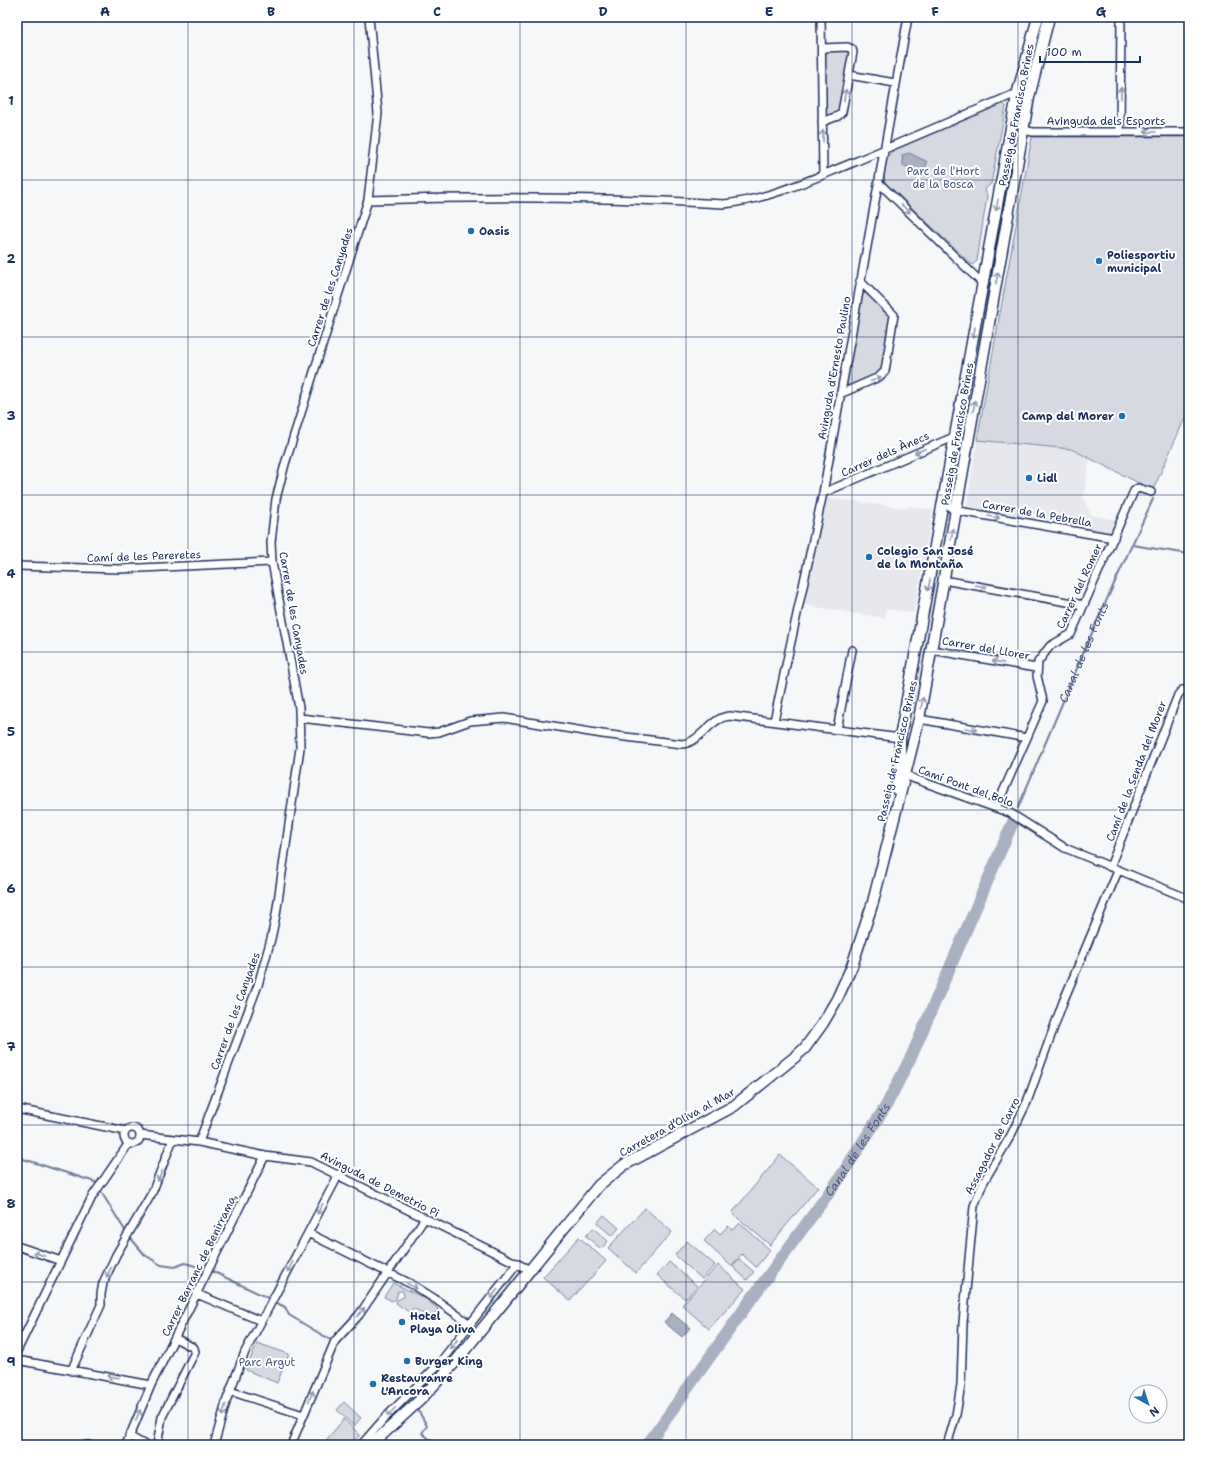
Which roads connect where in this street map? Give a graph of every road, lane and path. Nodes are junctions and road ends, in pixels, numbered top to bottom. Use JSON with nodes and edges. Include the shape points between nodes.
{"nodes":[{"id":1,"x":369,"y":17,"type":"edge"},
{"id":2,"x":821,"y":17,"type":"edge"},
{"id":3,"x":908,"y":17,"type":"edge"},
{"id":4,"x":1038,"y":17,"type":"edge"},
{"id":5,"x":1049,"y":17,"type":"edge"},
{"id":6,"x":1121,"y":17,"type":"edge"},
{"id":7,"x":822,"y":48,"type":"junction"},
{"id":8,"x":849,"y":75,"type":"junction"},
{"id":9,"x":895,"y":83,"type":"junction"},
{"id":10,"x":1018,"y":90,"type":"junction"},
{"id":11,"x":1030,"y":93,"type":"junction"},
{"id":12,"x":822,"y":122,"type":"junction"},
{"id":13,"x":1023,"y":130,"type":"junction"},
{"id":14,"x":1120,"y":132,"type":"junction"},
{"id":15,"x":1189,"y":132,"type":"edge"},
{"id":16,"x":884,"y":149,"type":"junction"},
{"id":17,"x":823,"y":175,"type":"junction"},
{"id":18,"x":878,"y":182,"type":"junction"},
{"id":19,"x":368,"y":200,"type":"junction"},
{"id":20,"x":860,"y":281,"type":"junction"},
{"id":21,"x":983,"y":284,"type":"junction"},
{"id":22,"x":840,"y":394,"type":"junction"},
{"id":23,"x":956,"y":436,"type":"junction"},
{"id":24,"x":951,"y":466,"type":"junction"},
{"id":25,"x":1151,"y":492,"type":"dead end"},
{"id":26,"x":823,"y":493,"type":"junction"},
{"id":27,"x":956,"y":510,"type":"junction"},
{"id":28,"x":1114,"y":538,"type":"junction"},
{"id":29,"x":272,"y":562,"type":"junction"},
{"id":30,"x":17,"y":566,"type":"edge"},
{"id":31,"x":943,"y":580,"type":"junction"},
{"id":32,"x":1084,"y":605,"type":"junction"},
{"id":33,"x":852,"y":650,"type":"dead end"},
{"id":34,"x":932,"y":650,"type":"junction"},
{"id":35,"x":1036,"y":668,"type":"junction"},
{"id":36,"x":1189,"y":690,"type":"edge"},
{"id":37,"x":300,"y":718,"type":"junction"},
{"id":38,"x":919,"y":720,"type":"junction"},
{"id":39,"x":774,"y":721,"type":"junction"},
{"id":40,"x":837,"y":730,"type":"junction"},
{"id":41,"x":1027,"y":738,"type":"junction"},
{"id":42,"x":900,"y":743,"type":"junction"},
{"id":43,"x":913,"y":743,"type":"junction"},
{"id":44,"x":905,"y":775,"type":"junction"},
{"id":45,"x":996,"y":808,"type":"junction"},
{"id":46,"x":889,"y":836,"type":"junction"},
{"id":47,"x":1110,"y":867,"type":"junction"},
{"id":48,"x":1118,"y":871,"type":"junction"},
{"id":49,"x":1189,"y":899,"type":"edge"},
{"id":50,"x":17,"y":1109,"type":"edge"},
{"id":51,"x":126,"y":1131,"type":"junction"},
{"id":52,"x":140,"y":1135,"type":"junction"},
{"id":53,"x":173,"y":1139,"type":"junction"},
{"id":54,"x":199,"y":1142,"type":"junction"},
{"id":55,"x":129,"y":1143,"type":"junction"},
{"id":56,"x":265,"y":1156,"type":"junction"},
{"id":57,"x":339,"y":1174,"type":"junction"},
{"id":58,"x":425,"y":1218,"type":"junction"},
{"id":59,"x":308,"y":1233,"type":"junction"},
{"id":60,"x":17,"y":1246,"type":"edge"},
{"id":61,"x":61,"y":1261,"type":"junction"},
{"id":62,"x":518,"y":1263,"type":"junction"},
{"id":63,"x":530,"y":1270,"type":"junction"},
{"id":64,"x":389,"y":1274,"type":"junction"},
{"id":65,"x":197,"y":1294,"type":"junction"},
{"id":66,"x":261,"y":1321,"type":"junction"},
{"id":67,"x":470,"y":1324,"type":"junction"},
{"id":68,"x":175,"y":1338,"type":"junction"},
{"id":69,"x":17,"y":1351,"type":"edge"},
{"id":70,"x":17,"y":1360,"type":"edge"},
{"id":71,"x":72,"y":1371,"type":"junction"},
{"id":72,"x":151,"y":1385,"type":"junction"},
{"id":73,"x":230,"y":1391,"type":"junction"},
{"id":74,"x":304,"y":1415,"type":"junction"},
{"id":75,"x":129,"y":1436,"type":"junction"},
{"id":76,"x":126,"y":1445,"type":"edge"},
{"id":77,"x":145,"y":1445,"type":"edge"},
{"id":78,"x":156,"y":1445,"type":"edge"},
{"id":79,"x":214,"y":1445,"type":"edge"},
{"id":80,"x":291,"y":1445,"type":"edge"},
{"id":81,"x":361,"y":1445,"type":"edge"},
{"id":82,"x":371,"y":1445,"type":"edge"},
{"id":83,"x":947,"y":1445,"type":"edge"}],
"edges":[{"from":1,"to":19,"type":"street","name":"Carrer de les Canyades","via":[[378,112]]},
{"from":2,"to":7,"type":"street"},
{"from":3,"to":9,"type":"street","name":"Avinguda d'Ernesto Paulino"},
{"from":4,"to":10,"type":"street","name":"Passeig de Francisco Brines"},
{"from":5,"to":11,"type":"street","name":"Passeig de Francisco Brines"},
{"from":14,"to":6,"type":"street","one_way":true},
{"from":7,"to":8,"type":"street","via":[[852,49]]},
{"from":7,"to":12,"type":"street"},
{"from":8,"to":9,"type":"street"},
{"from":12,"to":8,"type":"street","one_way":true,"via":[[841,114]]},
{"from":9,"to":16,"type":"street","name":"Avinguda d'Ernesto Paulino"},
{"from":10,"to":11,"type":"street"},
{"from":10,"to":16,"type":"street"},
{"from":10,"to":21,"type":"street","name":"Passeig de Francisco Brines","one_way":true},
{"from":11,"to":13,"type":"street","name":"Passeig de Francisco Brines"},
{"from":17,"to":12,"type":"street","one_way":true},
{"from":13,"to":14,"type":"street","name":"Avinguda dels Esports"},
{"from":27,"to":13,"type":"street","name":"Passeig de Francisco Brines","one_way":true},
{"from":15,"to":14,"type":"street","name":"Avinguda dels Esports","one_way":true},
{"from":16,"to":17,"type":"street"},
{"from":16,"to":18,"type":"street","name":"Avinguda d'Ernesto Paulino"},
{"from":17,"to":19,"type":"street","via":[[759,199],[724,204],[623,198]]},
{"from":18,"to":20,"type":"street","name":"Avinguda d'Ernesto Paulino"},
{"from":18,"to":21,"type":"street","one_way":true},
{"from":19,"to":29,"type":"street","name":"Carrer de les Canyades","via":[[285,464],[276,499],[271,542]]},
{"from":20,"to":22,"type":"street","name":"Avinguda d'Ernesto Paulino"},
{"from":22,"to":20,"type":"street","one_way":true,"via":[[882,376],[885,371],[893,313]]},
{"from":21,"to":23,"type":"street","name":"Passeig de Francisco Brines","one_way":true},
{"from":22,"to":26,"type":"street","name":"Avinguda d'Ernesto Paulino"},
{"from":23,"to":24,"type":"street","name":"Passeig de Francisco Brines"},
{"from":23,"to":26,"type":"street","name":"Carrer dels Ànecs","one_way":true},
{"from":24,"to":27,"type":"street","via":[[953,471],[948,504]]},
{"from":24,"to":42,"type":"street","name":"Passeig de Francisco Brines","one_way":true},
{"from":25,"to":28,"type":"street","name":"Carrer del Romer","via":[[1138,488],[1134,491]]},
{"from":26,"to":39,"type":"street","name":"Avinguda d'Ernesto Paulino"},
{"from":27,"to":28,"type":"street","name":"Carrer de la Pebrella","one_way":true},
{"from":31,"to":27,"type":"street","name":"Passeig de Francisco Brines","one_way":true},
{"from":28,"to":32,"type":"street","name":"Carrer del Romer"},
{"from":29,"to":30,"type":"street","name":"Camí de les Pereretes","via":[[119,569]]},
{"from":29,"to":37,"type":"street","name":"Carrer de les Canyades"},
{"from":31,"to":32,"type":"street","one_way":true},
{"from":31,"to":34,"type":"street","name":"Passeig de Francisco Brines"},
{"from":32,"to":35,"type":"street","name":"Carrer del Romer","via":[[1072,634],[1047,649]]},
{"from":33,"to":40,"type":"street"},
{"from":35,"to":34,"type":"street","name":"Carrer del Llorer","one_way":true},
{"from":38,"to":34,"type":"street","name":"Passeig de Francisco Brines","one_way":true},
{"from":35,"to":41,"type":"street","via":[[1043,698]]},
{"from":36,"to":47,"type":"street","name":"Camí de la Senda del Morer","via":[[1182,690],[1178,695]]},
{"from":37,"to":39,"type":"street","via":[[428,733],[439,732],[470,721],[504,718],[682,744],[694,740],[723,717]]},
{"from":37,"to":54,"type":"street","name":"Carrer de les Canyades","via":[[300,748],[271,939],[258,985]]},
{"from":38,"to":41,"type":"street","one_way":true},
{"from":38,"to":43,"type":"street","name":"Passeig de Francisco Brines"},
{"from":39,"to":40,"type":"street"},
{"from":40,"to":42,"type":"street"},
{"from":41,"to":45,"type":"street"},
{"from":42,"to":43,"type":"street"},
{"from":42,"to":44,"type":"street","via":[[904,756],[901,770]]},
{"from":42,"to":46,"type":"street","name":"Passeig de Francisco Brines"},
{"from":43,"to":44,"type":"street","name":"Passeig de Francisco Brines"},
{"from":44,"to":45,"type":"street","name":"Camí Pont del Bolo"},
{"from":44,"to":46,"type":"street","name":"Passeig de Francisco Brines"},
{"from":45,"to":47,"type":"street","name":"Camí Pont del Bolo","via":[[1020,818],[1065,848]]},
{"from":46,"to":63,"type":"street","name":"Carretera d’Oliva al Mar","via":[[873,902],[852,966],[831,1010],[805,1048],[734,1106],[636,1158],[608,1176],[578,1209]]},
{"from":47,"to":48,"type":"street","name":"Camí Pont del Bolo"},
{"from":48,"to":49,"type":"street","name":"Camí Pont del Bolo"},
{"from":48,"to":83,"type":"street","name":"Assagador de Carro","via":[[1063,1002],[1027,1102],[974,1206],[963,1323],[962,1386]]},
{"from":50,"to":51,"type":"street"},
{"from":51,"to":52,"type":"street","via":[[133,1128],[138,1130]]},
{"from":51,"to":55,"type":"street","via":[[124,1137]]},
{"from":52,"to":53,"type":"street","name":"Avinguda de Demetrio Pi"},
{"from":52,"to":55,"type":"street","via":[[138,1142]]},
{"from":53,"to":54,"type":"street","name":"Avinguda de Demetrio Pi"},
{"from":53,"to":71,"type":"street","one_way":true,"via":[[156,1185],[103,1283],[101,1305]]},
{"from":54,"to":56,"type":"street","name":"Avinguda de Demetrio Pi"},
{"from":55,"to":61,"type":"street","via":[[98,1186]]},
{"from":56,"to":57,"type":"street","name":"Avinguda de Demetrio Pi","via":[[302,1160]]},
{"from":56,"to":65,"type":"street","name":"Carrer Barranc de Benirrama,"},
{"from":57,"to":58,"type":"street","name":"Avinguda de Demetrio Pi"},
{"from":57,"to":59,"type":"street","one_way":true},
{"from":58,"to":62,"type":"street","name":"Avinguda de Demetrio Pi"},
{"from":58,"to":64,"type":"street"},
{"from":59,"to":64,"type":"street"},
{"from":59,"to":66,"type":"street","one_way":true},
{"from":61,"to":60,"type":"street","one_way":true},
{"from":61,"to":69,"type":"street"},
{"from":62,"to":63,"type":"street","name":"Avinguda de Demetrio Pi"},
{"from":62,"to":67,"type":"street","one_way":true},
{"from":63,"to":82,"type":"street","name":"Carretera d’Oliva al Mar","via":[[456,1361],[420,1400]]},
{"from":64,"to":67,"type":"street","one_way":true,"via":[[435,1299]]},
{"from":74,"to":64,"type":"street","one_way":true,"via":[[335,1342],[359,1315]]},
{"from":65,"to":66,"type":"street"},
{"from":65,"to":68,"type":"street","name":"Carrer Barranc de Benirrama,"},
{"from":66,"to":73,"type":"street","via":[[245,1352]]},
{"from":67,"to":81,"type":"street","one_way":true,"via":[[438,1365]]},
{"from":68,"to":72,"type":"street","name":"Carrer Barranc de Benirrama,"},
{"from":68,"to":78,"type":"street","via":[[194,1348],[195,1352],[162,1416]]},
{"from":70,"to":71,"type":"street"},
{"from":72,"to":71,"type":"street","one_way":true},
{"from":75,"to":72,"type":"street","name":"Carrer Barranc de Benirrama,","one_way":true},
{"from":73,"to":74,"type":"street"},
{"from":73,"to":79,"type":"street","one_way":true},
{"from":74,"to":80,"type":"street"},
{"from":75,"to":76,"type":"street","name":"Carrer Barranc de Benirrama,"},
{"from":75,"to":77,"type":"street"}]}
